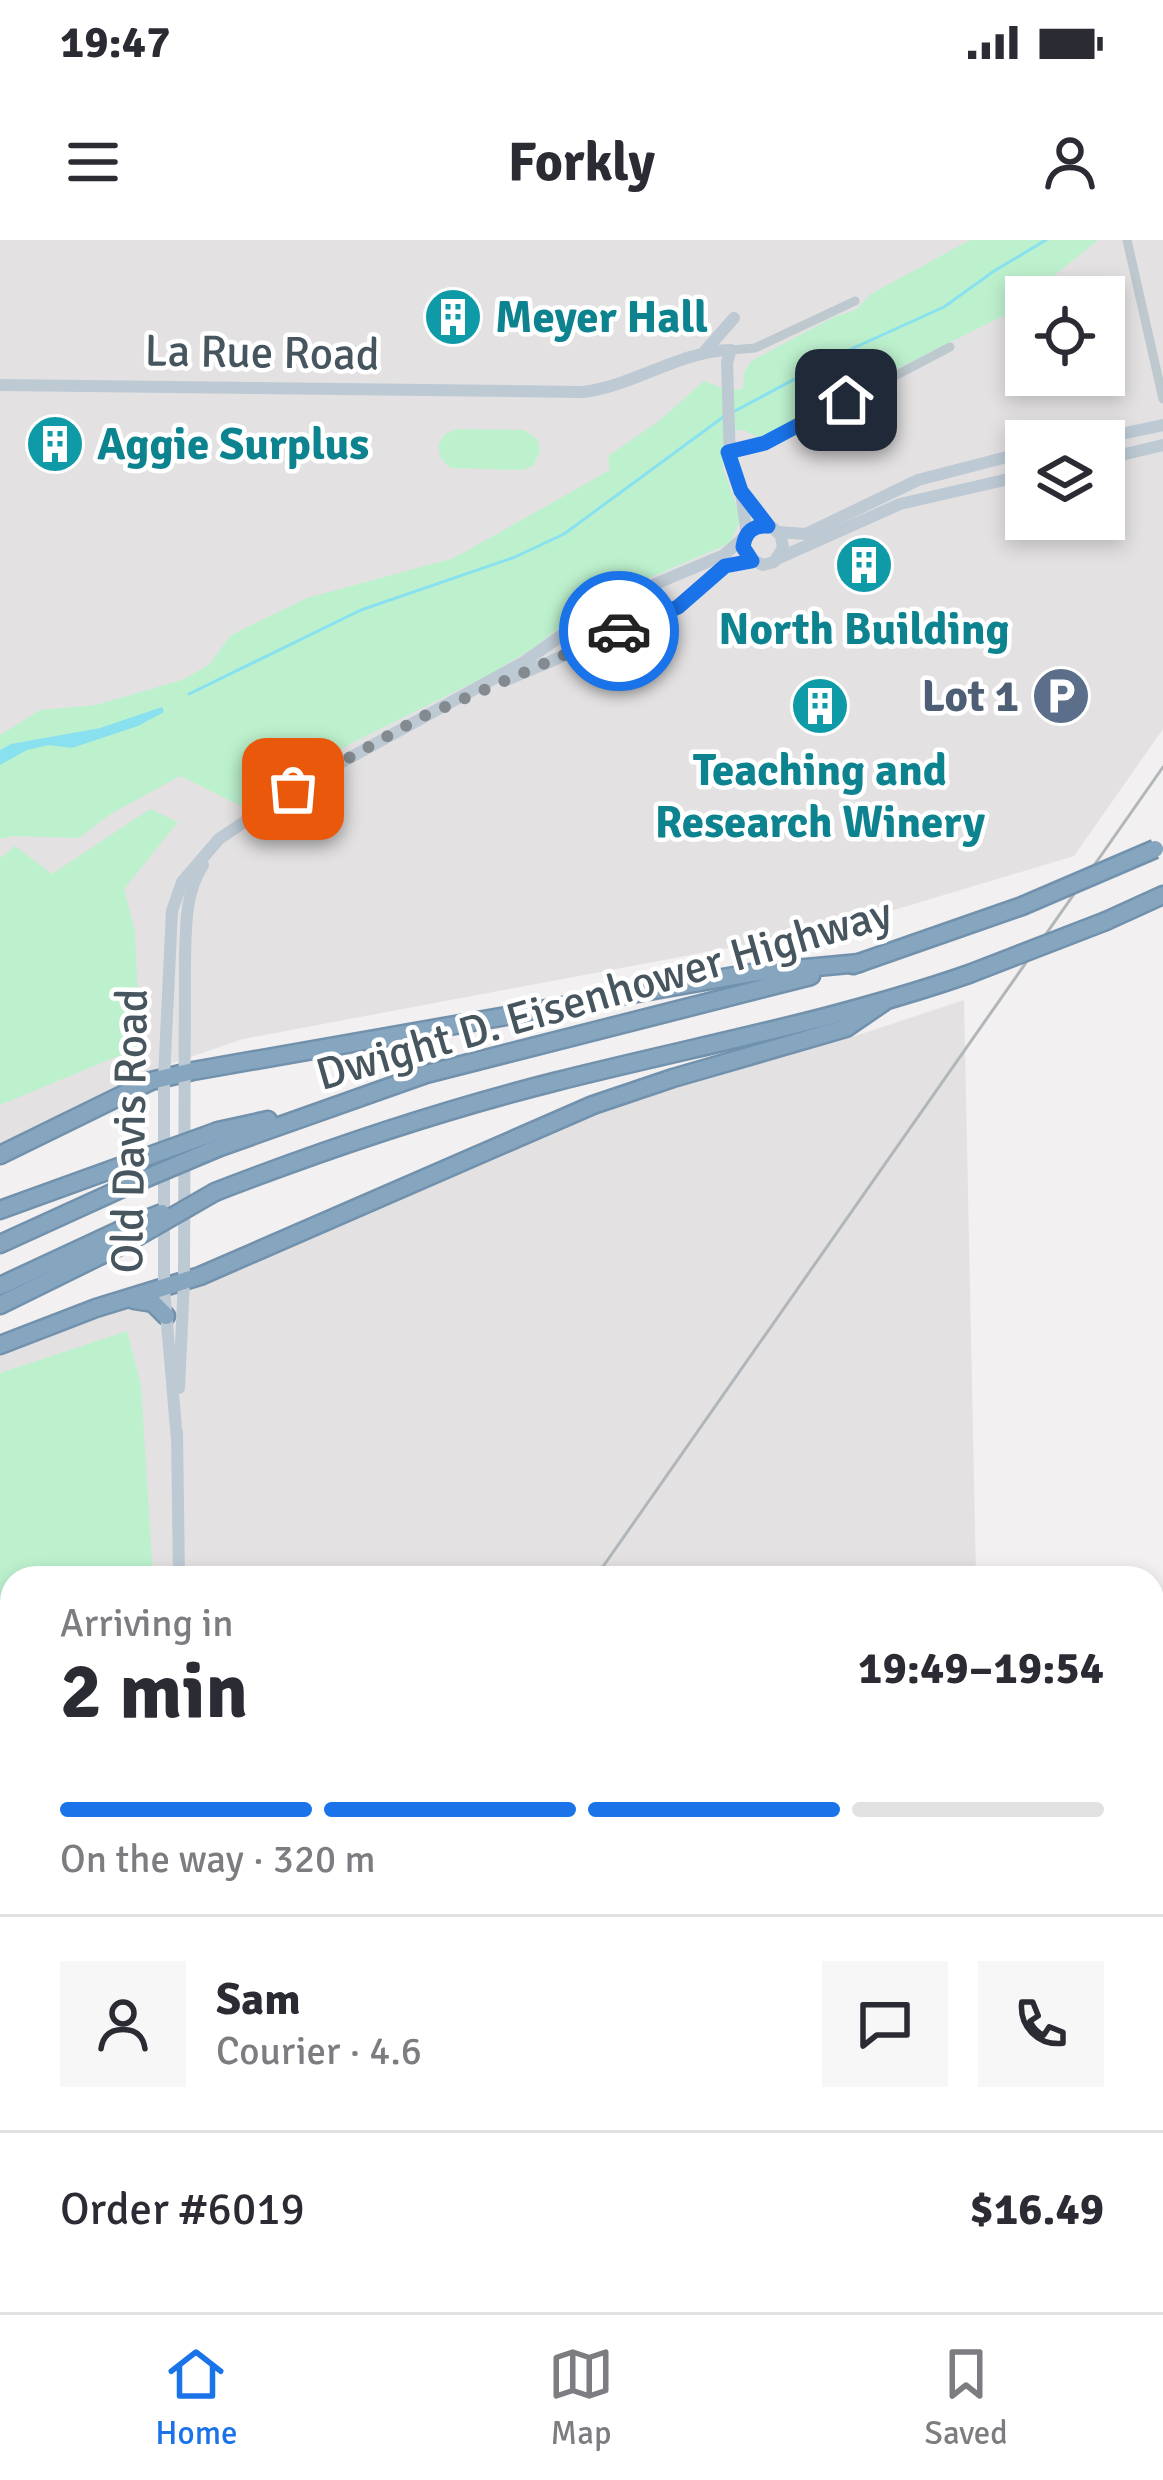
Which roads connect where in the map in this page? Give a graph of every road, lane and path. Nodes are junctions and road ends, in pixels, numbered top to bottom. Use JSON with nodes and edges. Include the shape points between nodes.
{"nodes":[{"id":1,"x":1127,"y":240,"type":"edge"},
{"id":2,"x":856,"y":301,"type":"dead end"},
{"id":3,"x":734,"y":318,"type":"dead end"},
{"id":4,"x":950,"y":347,"type":"dead end"},
{"id":5,"x":731,"y":350,"type":"junction"},
{"id":6,"x":705,"y":351,"type":"junction"},
{"id":7,"x":0,"y":385,"type":"edge"},
{"id":8,"x":1163,"y":399,"type":"edge"},
{"id":9,"x":1163,"y":424,"type":"edge"},
{"id":10,"x":1125,"y":432,"type":"edge"},
{"id":11,"x":728,"y":446,"type":"junction"},
{"id":12,"x":1163,"y":446,"type":"edge"},
{"id":13,"x":1125,"y":454,"type":"edge"},
{"id":14,"x":1005,"y":457,"type":"edge"},
{"id":15,"x":1005,"y":481,"type":"edge"},
{"id":16,"x":741,"y":491,"type":"junction"},
{"id":17,"x":773,"y":529,"type":"junction"},
{"id":18,"x":745,"y":538,"type":"junction"},
{"id":19,"x":779,"y":558,"type":"junction"},
{"id":20,"x":752,"y":561,"type":"junction"},
{"id":21,"x":640,"y":591,"type":"junction"},
{"id":22,"x":648,"y":611,"type":"junction"},
{"id":23,"x":590,"y":613,"type":"junction"},
{"id":24,"x":663,"y":613,"type":"junction"},
{"id":25,"x":598,"y":631,"type":"junction"},
{"id":26,"x":576,"y":649,"type":"junction"},
{"id":27,"x":463,"y":697,"type":"junction"},
{"id":28,"x":219,"y":839,"type":"junction"},
{"id":29,"x":1159,"y":847,"type":"edge"},
{"id":30,"x":1163,"y":895,"type":"edge"},
{"id":31,"x":860,"y":963,"type":"junction"},
{"id":32,"x":884,"y":1002,"type":"junction"},
{"id":33,"x":185,"y":1073,"type":"junction"},
{"id":34,"x":164,"y":1078,"type":"junction"},
{"id":35,"x":68,"y":1122,"type":"junction"},
{"id":36,"x":219,"y":1139,"type":"junction"},
{"id":37,"x":0,"y":1155,"type":"edge"},
{"id":38,"x":0,"y":1165,"type":"edge"},
{"id":39,"x":0,"y":1210,"type":"edge"},
{"id":40,"x":129,"y":1233,"type":"junction"},
{"id":41,"x":0,"y":1244,"type":"edge"},
{"id":42,"x":184,"y":1281,"type":"junction"},
{"id":43,"x":0,"y":1286,"type":"edge"},
{"id":44,"x":164,"y":1289,"type":"junction"},
{"id":45,"x":127,"y":1299,"type":"junction"},
{"id":46,"x":0,"y":1305,"type":"edge"},
{"id":47,"x":166,"y":1316,"type":"junction"},
{"id":48,"x":0,"y":1345,"type":"edge"},
{"id":49,"x":177,"y":1439,"type":"junction"},
{"id":50,"x":179,"y":1566,"type":"edge"}],
"edges":[{"from":1,"to":8,"type":"street"},
{"from":2,"to":5,"type":"street","via":[[755,348]]},
{"from":3,"to":6,"type":"street"},
{"from":4,"to":11,"type":"street","via":[[765,443]]},
{"from":5,"to":6,"type":"street","name":"La Rue Road"},
{"from":5,"to":11,"type":"street"},
{"from":6,"to":7,"type":"street","name":"La Rue Road","via":[[583,392]]},
{"from":9,"to":10,"type":"street"},
{"from":11,"to":16,"type":"street"},
{"from":12,"to":13,"type":"street"},
{"from":14,"to":17,"type":"street","via":[[918,480],[806,534]]},
{"from":15,"to":19,"type":"street","via":[[900,504]]},
{"from":16,"to":17,"type":"street"},
{"from":16,"to":18,"type":"street"},
{"from":17,"to":18,"type":"street","via":[[756,527]]},
{"from":17,"to":19,"type":"street","via":[[783,542]]},
{"from":18,"to":20,"type":"street"},
{"from":18,"to":21,"type":"street","name":"Old Davis Road","via":[[719,558]]},
{"from":19,"to":20,"type":"street"},
{"from":20,"to":24,"type":"street","name":"Old Davis Road","via":[[725,566]]},
{"from":21,"to":22,"type":"street"},
{"from":21,"to":23,"type":"street","name":"Old Davis Road"},
{"from":22,"to":24,"type":"street"},
{"from":22,"to":25,"type":"street"},
{"from":23,"to":25,"type":"street"},
{"from":23,"to":27,"type":"street","name":"Old Davis Road"},
{"from":24,"to":26,"type":"street","name":"Old Davis Road"},
{"from":25,"to":26,"type":"street"},
{"from":26,"to":27,"type":"street","name":"Old Davis Road"},
{"from":27,"to":28,"type":"street","name":"Old Davis Road","via":[[350,755]]},
{"from":28,"to":33,"type":"street","name":"Old Davis Road","via":[[195,877],[187,910]]},
{"from":28,"to":34,"type":"street","name":"Old Davis Road","via":[[182,883],[172,911]]},
{"from":29,"to":31,"type":"highway","name":"Dwight D. Eisenhower Highway","bridge":true},
{"from":30,"to":32,"type":"highway","name":"Dwight D. Eisenhower Highway","bridge":true},
{"from":31,"to":33,"type":"highway","via":[[751,974]]},
{"from":31,"to":36,"type":"highway","name":"Dwight D. Eisenhower Highway","via":[[496,1054]]},
{"from":32,"to":40,"type":"highway","name":"Dwight D. Eisenhower Highway","bridge":true,"via":[[475,1103],[215,1192]]},
{"from":32,"to":42,"type":"highway","via":[[846,1028],[593,1105]]},
{"from":33,"to":34,"type":"highway"},
{"from":33,"to":42,"type":"street","name":"Old Davis Road"},
{"from":34,"to":35,"type":"highway"},
{"from":34,"to":44,"type":"street","name":"Old Davis Road"},
{"from":35,"to":37,"type":"highway"},
{"from":35,"to":38,"type":"highway"},
{"from":36,"to":39,"type":"highway","bridge":true},
{"from":36,"to":41,"type":"highway","name":"Dwight D. Eisenhower Highway","bridge":true},
{"from":40,"to":43,"type":"highway","name":"Dwight D. Eisenhower Highway"},
{"from":40,"to":46,"type":"highway"},
{"from":42,"to":44,"type":"highway"},
{"from":42,"to":49,"type":"street","name":"Old Davis Road"},
{"from":44,"to":45,"type":"highway"},
{"from":44,"to":47,"type":"street","name":"Old Davis Road"},
{"from":45,"to":47,"type":"highway","via":[[153,1303]]},
{"from":45,"to":48,"type":"highway"},
{"from":47,"to":49,"type":"street","name":"Old Davis Road"},
{"from":49,"to":50,"type":"street","name":"Old Davis Road"}]}
